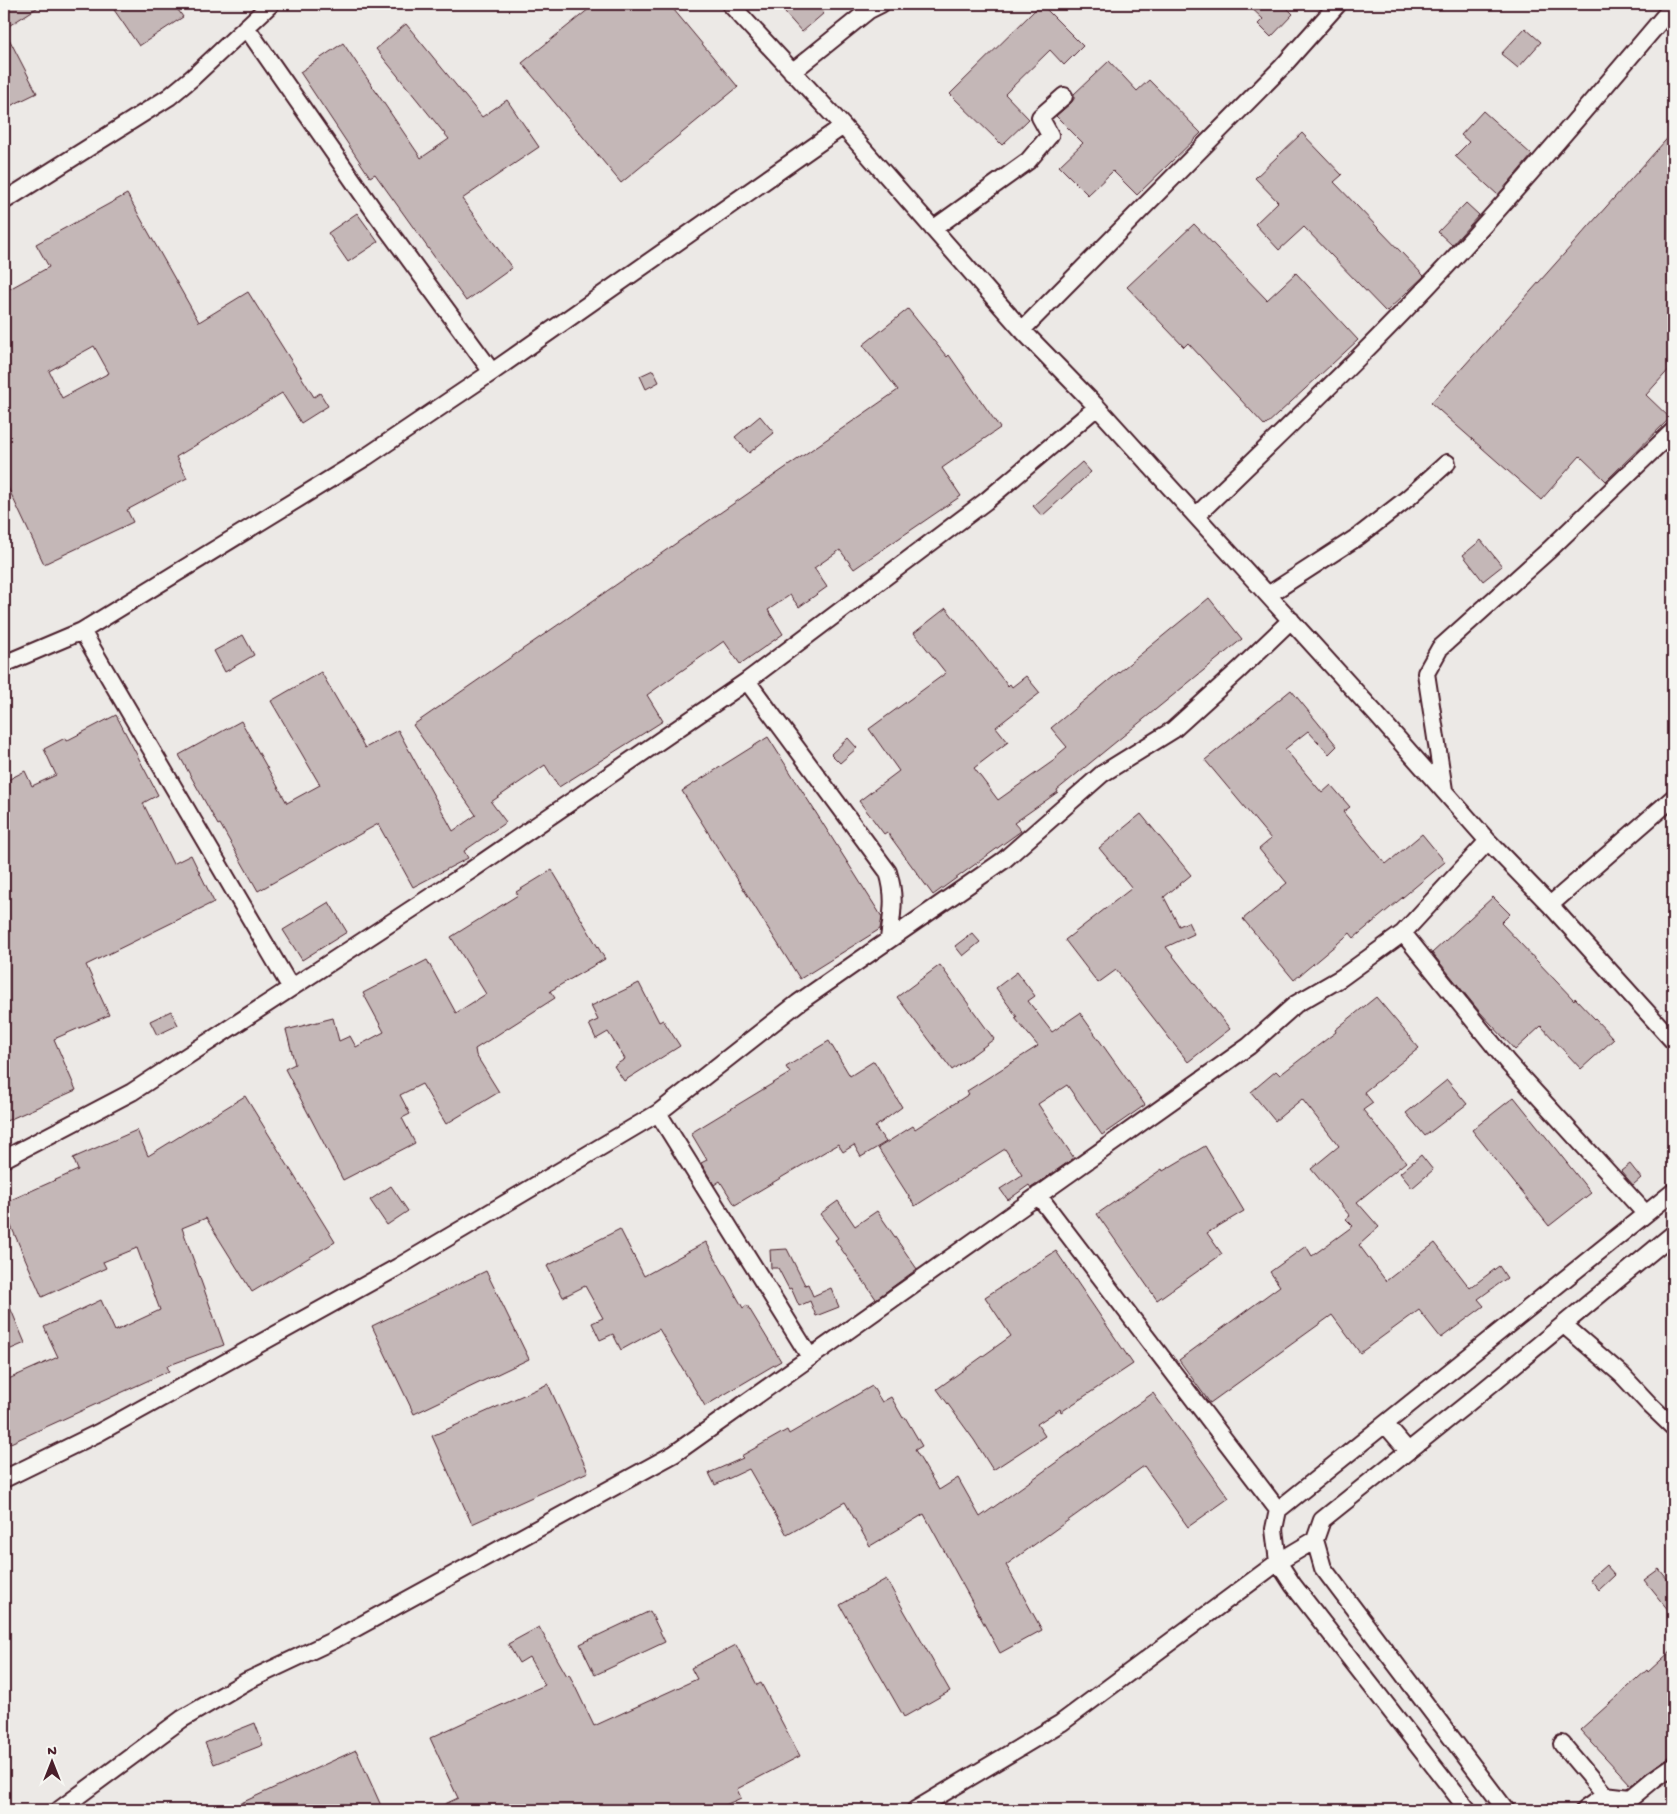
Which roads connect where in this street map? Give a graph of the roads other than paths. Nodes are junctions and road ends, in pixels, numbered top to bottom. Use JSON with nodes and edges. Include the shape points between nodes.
{"nodes":[{"id":1,"x":271,"y":4,"type":"edge"},
{"id":2,"x":730,"y":4,"type":"edge"},
{"id":3,"x":881,"y":4,"type":"edge"},
{"id":4,"x":1338,"y":4,"type":"edge"},
{"id":5,"x":1673,"y":6,"type":"edge"},
{"id":6,"x":246,"y":27,"type":"junction"},
{"id":7,"x":792,"y":72,"type":"junction"},
{"id":8,"x":1064,"y":96,"type":"dead end"},
{"id":9,"x":843,"y":126,"type":"junction"},
{"id":10,"x":4,"y":201,"type":"edge"},
{"id":11,"x":933,"y":228,"type":"junction"},
{"id":12,"x":1022,"y":330,"type":"junction"},
{"id":13,"x":492,"y":372,"type":"junction"},
{"id":14,"x":1097,"y":407,"type":"junction"},
{"id":15,"x":1673,"y":431,"type":"edge"},
{"id":16,"x":1447,"y":463,"type":"dead end"},
{"id":17,"x":1196,"y":516,"type":"junction"},
{"id":18,"x":1268,"y":595,"type":"junction"},
{"id":19,"x":1290,"y":620,"type":"junction"},
{"id":20,"x":82,"y":631,"type":"junction"},
{"id":21,"x":4,"y":664,"type":"edge"},
{"id":22,"x":747,"y":681,"type":"junction"},
{"id":23,"x":1444,"y":790,"type":"junction"},
{"id":24,"x":1673,"y":798,"type":"edge"},
{"id":25,"x":1488,"y":841,"type":"junction"},
{"id":26,"x":1550,"y":905,"type":"junction"},
{"id":27,"x":1403,"y":933,"type":"junction"},
{"id":28,"x":889,"y":939,"type":"junction"},
{"id":29,"x":291,"y":988,"type":"junction"},
{"id":30,"x":1673,"y":1041,"type":"edge"},
{"id":31,"x":658,"y":1113,"type":"junction"},
{"id":32,"x":4,"y":1159,"type":"edge"},
{"id":33,"x":1673,"y":1192,"type":"edge"},
{"id":34,"x":1038,"y":1195,"type":"junction"},
{"id":35,"x":1646,"y":1213,"type":"junction"},
{"id":36,"x":1673,"y":1234,"type":"edge"},
{"id":37,"x":1564,"y":1324,"type":"junction"},
{"id":38,"x":810,"y":1357,"type":"junction"},
{"id":39,"x":1385,"y":1424,"type":"junction"},
{"id":40,"x":1673,"y":1427,"type":"edge"},
{"id":41,"x":1408,"y":1451,"type":"junction"},
{"id":42,"x":4,"y":1479,"type":"edge"},
{"id":43,"x":1278,"y":1510,"type":"junction"},
{"id":44,"x":1315,"y":1540,"type":"junction"},
{"id":45,"x":1278,"y":1562,"type":"junction"},
{"id":46,"x":1562,"y":1744,"type":"dead end"},
{"id":47,"x":1673,"y":1766,"type":"edge"},
{"id":48,"x":1606,"y":1794,"type":"junction"},
{"id":49,"x":59,"y":1810,"type":"edge"},
{"id":50,"x":915,"y":1810,"type":"edge"},
{"id":51,"x":1468,"y":1810,"type":"edge"},
{"id":52,"x":1506,"y":1810,"type":"edge"},
{"id":53,"x":1584,"y":1810,"type":"edge"}],
"edges":[{"from":1,"to":6,"type":"street"},
{"from":2,"to":7,"type":"street"},
{"from":3,"to":7,"type":"street","via":[[869,10]]},
{"from":4,"to":12,"type":"street","via":[[1282,67]]},
{"from":5,"to":17,"type":"street","via":[[1474,236],[1341,376]]},
{"from":6,"to":10,"type":"street","via":[[169,97]]},
{"from":6,"to":13,"type":"street"},
{"from":7,"to":9,"type":"street"},
{"from":8,"to":11,"type":"street","via":[[1040,117],[1050,135],[1028,161]]},
{"from":9,"to":11,"type":"street"},
{"from":9,"to":13,"type":"street"},
{"from":11,"to":12,"type":"street"},
{"from":12,"to":14,"type":"street"},
{"from":13,"to":20,"type":"street","via":[[366,457]]},
{"from":14,"to":17,"type":"street"},
{"from":14,"to":22,"type":"street","via":[[986,501]]},
{"from":15,"to":23,"type":"street","via":[[1550,550],[1440,648],[1426,673]]},
{"from":16,"to":18,"type":"street","via":[[1359,536]]},
{"from":17,"to":18,"type":"street"},
{"from":18,"to":19,"type":"street"},
{"from":19,"to":23,"type":"street"},
{"from":19,"to":28,"type":"street","via":[[1173,730],[1102,774],[1004,860]]},
{"from":20,"to":21,"type":"street"},
{"from":20,"to":29,"type":"street"},
{"from":22,"to":28,"type":"street","via":[[888,872],[894,902]]},
{"from":22,"to":29,"type":"street","via":[[470,871]]},
{"from":23,"to":25,"type":"street"},
{"from":24,"to":26,"type":"street"},
{"from":25,"to":26,"type":"street"},
{"from":25,"to":27,"type":"street"},
{"from":26,"to":30,"type":"street"},
{"from":27,"to":34,"type":"street","via":[[1341,978],[1296,1004],[1249,1046]]},
{"from":27,"to":35,"type":"street","via":[[1508,1063]]},
{"from":28,"to":31,"type":"street","via":[[798,1003]]},
{"from":29,"to":32,"type":"street","via":[[132,1092]]},
{"from":31,"to":38,"type":"street"},
{"from":31,"to":42,"type":"street","via":[[398,1267],[98,1433]]},
{"from":33,"to":35,"type":"street"},
{"from":34,"to":38,"type":"street"},
{"from":34,"to":43,"type":"street"},
{"from":35,"to":39,"type":"street"},
{"from":36,"to":37,"type":"street"},
{"from":37,"to":40,"type":"street","via":[[1622,1375]]},
{"from":37,"to":41,"type":"street"},
{"from":38,"to":49,"type":"street","via":[[674,1454],[332,1641],[246,1681],[182,1719]]},
{"from":39,"to":41,"type":"street"},
{"from":39,"to":43,"type":"street"},
{"from":41,"to":44,"type":"street","via":[[1322,1520]]},
{"from":43,"to":45,"type":"street","via":[[1274,1529]]},
{"from":44,"to":45,"type":"street"},
{"from":44,"to":52,"type":"street","via":[[1323,1568]]},
{"from":45,"to":50,"type":"street","via":[[1061,1722]]},
{"from":45,"to":51,"type":"street"},
{"from":46,"to":48,"type":"street"},
{"from":47,"to":48,"type":"street","via":[[1631,1798]]},
{"from":48,"to":53,"type":"street"}]}
